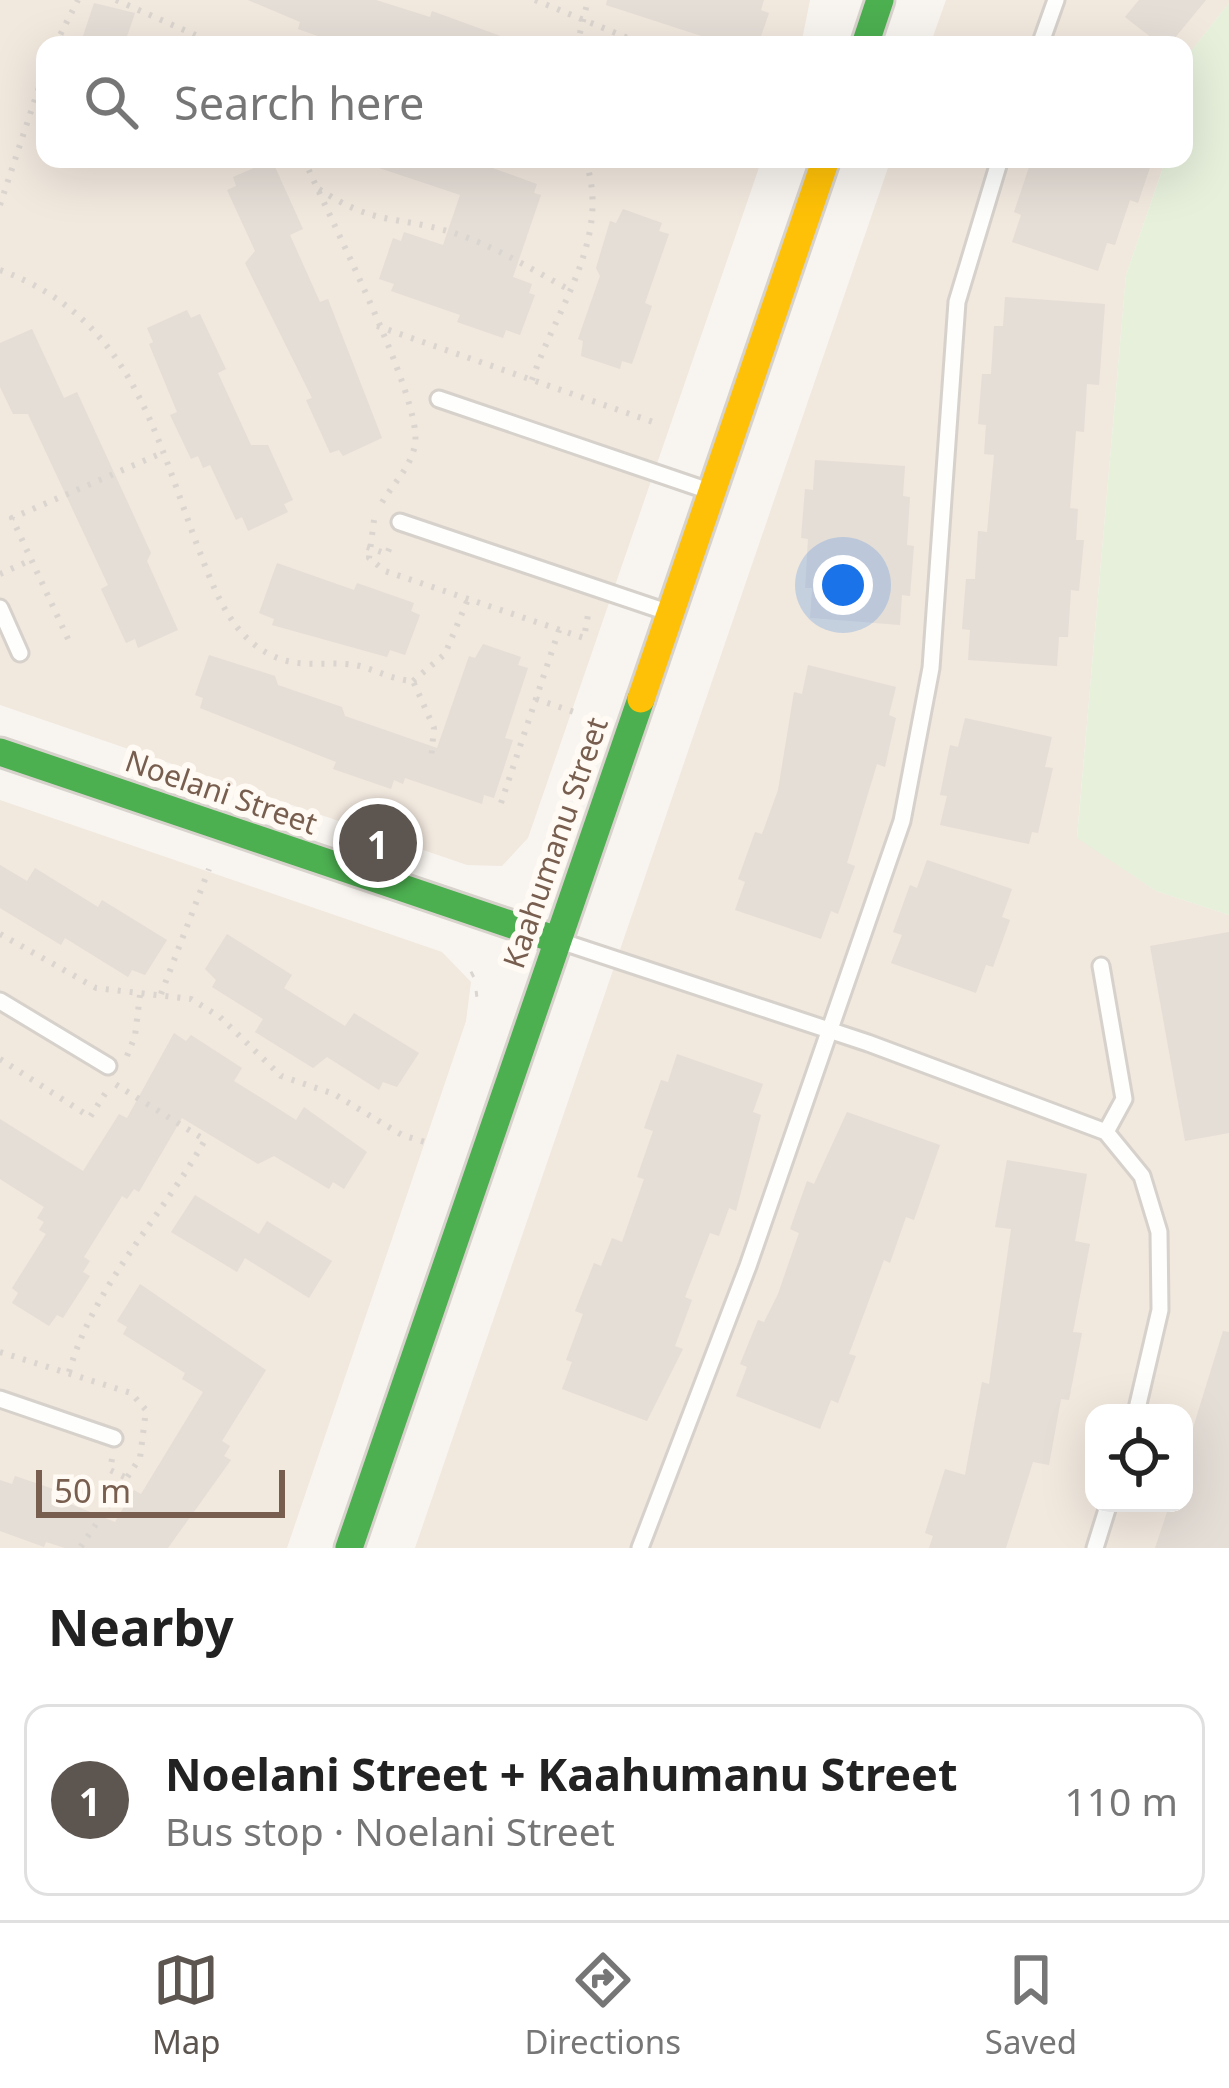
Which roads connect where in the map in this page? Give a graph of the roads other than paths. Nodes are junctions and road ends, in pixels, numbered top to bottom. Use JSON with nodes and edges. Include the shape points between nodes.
{"nodes":[{"id":1,"x":880,"y":0,"type":"edge"},
{"id":2,"x":1050,"y":2,"type":"edge"},
{"id":3,"x":868,"y":36,"type":"edge"},
{"id":4,"x":1042,"y":36,"type":"edge"},
{"id":5,"x":823,"y":168,"type":"edge"},
{"id":6,"x":997,"y":168,"type":"edge"},
{"id":7,"x":439,"y":399,"type":"dead end"},
{"id":8,"x":712,"y":491,"type":"junction"},
{"id":9,"x":400,"y":522,"type":"dead end"},
{"id":10,"x":0,"y":610,"type":"edge"},
{"id":11,"x":670,"y":613,"type":"junction"},
{"id":12,"x":20,"y":653,"type":"dead end"},
{"id":13,"x":0,"y":752,"type":"edge"},
{"id":14,"x":557,"y":940,"type":"junction"},
{"id":15,"x":1101,"y":966,"type":"dead end"},
{"id":16,"x":0,"y":1001,"type":"edge"},
{"id":17,"x":830,"y":1030,"type":"junction"},
{"id":18,"x":115,"y":1071,"type":"road end"},
{"id":19,"x":1106,"y":1132,"type":"junction"},
{"id":20,"x":0,"y":1399,"type":"edge"},
{"id":21,"x":1138,"y":1404,"type":"edge"},
{"id":22,"x":114,"y":1438,"type":"dead end"},
{"id":23,"x":1106,"y":1512,"type":"edge"},
{"id":24,"x":349,"y":1548,"type":"edge"},
{"id":25,"x":640,"y":1548,"type":"edge"},
{"id":26,"x":1094,"y":1548,"type":"edge"}],
"edges":[{"from":1,"to":3,"type":"street"},
{"from":2,"to":4,"type":"lane"},
{"from":5,"to":8,"type":"street","name":"Kaahumanu Street"},
{"from":6,"to":17,"type":"lane","via":[[957,302],[921,740],[902,821]]},
{"from":7,"to":8,"type":"lane"},
{"from":8,"to":11,"type":"street","name":"Kaahumanu Street"},
{"from":9,"to":11,"type":"lane"},
{"from":10,"to":12,"type":"lane"},
{"from":11,"to":14,"type":"street","name":"Kaahumanu Street"},
{"from":13,"to":14,"type":"street","name":"Noelani Street"},
{"from":14,"to":17,"type":"lane"},
{"from":14,"to":24,"type":"street","name":"Kaahumanu Street"},
{"from":15,"to":19,"type":"lane","via":[[1124,1099]]},
{"from":16,"to":18,"type":"lane"},
{"from":17,"to":19,"type":"lane"},
{"from":17,"to":25,"type":"lane"},
{"from":19,"to":21,"type":"lane","via":[[1142,1176],[1159,1232],[1160,1310]]},
{"from":20,"to":22,"type":"lane"},
{"from":23,"to":26,"type":"lane"}]}
